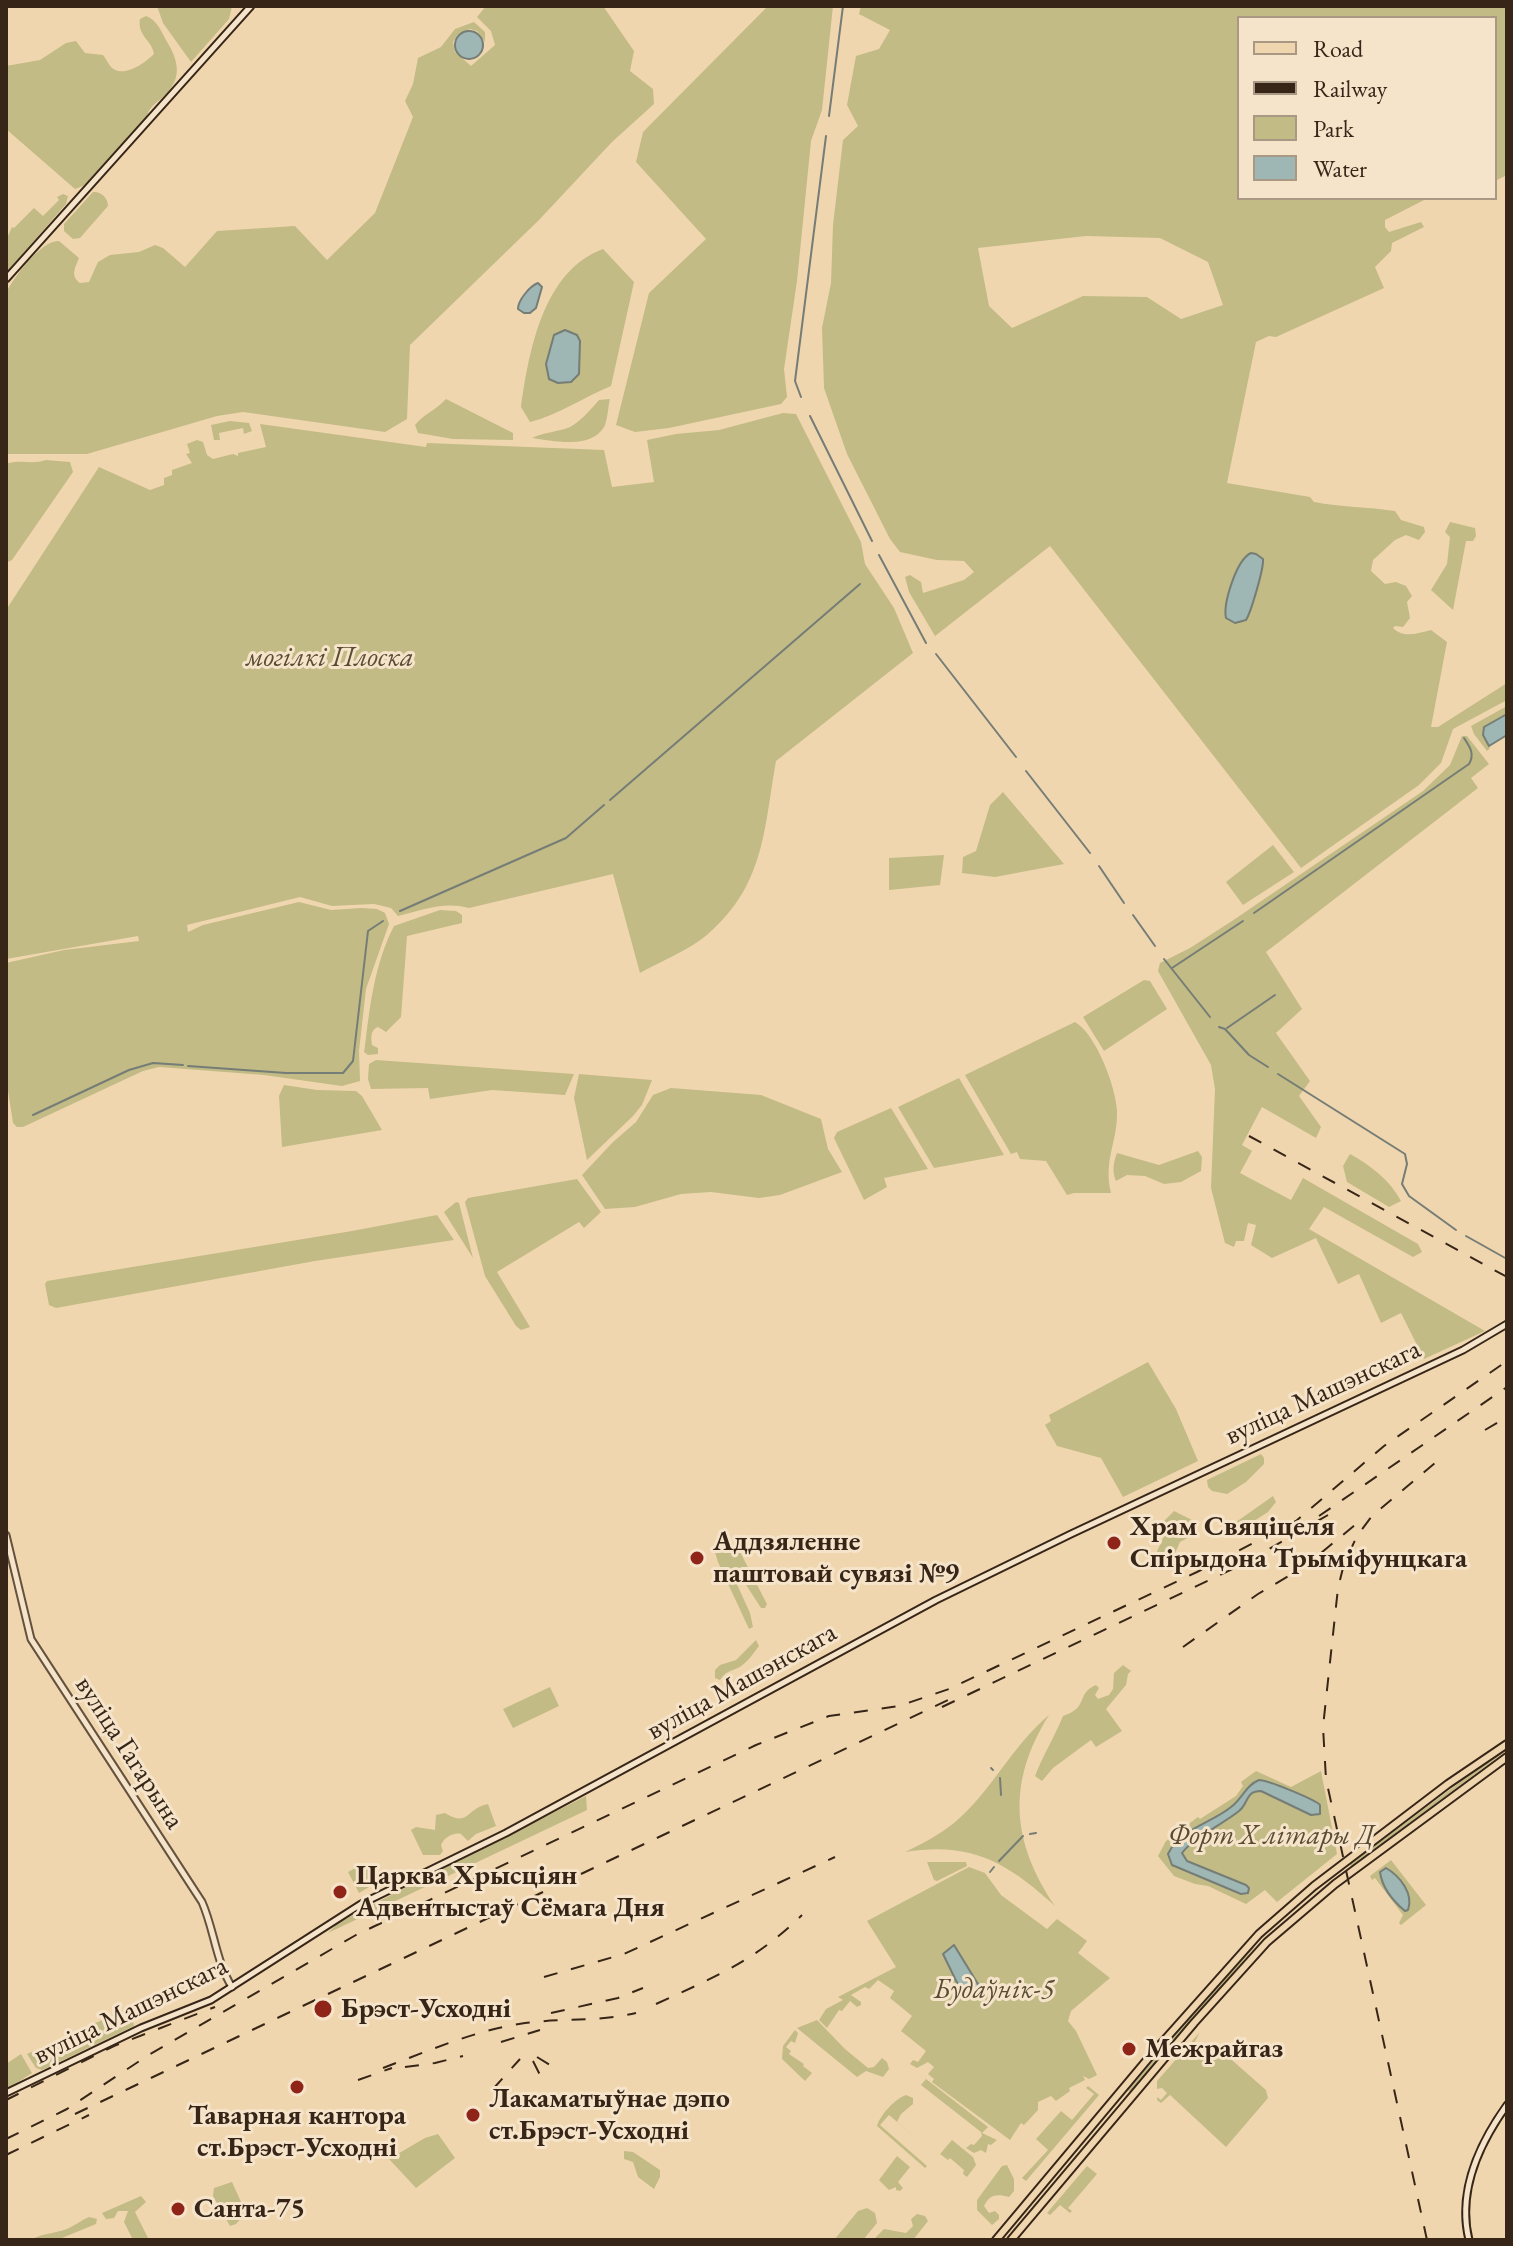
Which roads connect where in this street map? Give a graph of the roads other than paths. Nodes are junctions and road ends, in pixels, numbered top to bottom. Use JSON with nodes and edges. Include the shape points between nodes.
{"nodes":[{"id":1,"x":251,"y":6,"type":"edge"},
{"id":2,"x":6,"y":279,"type":"edge"},
{"id":3,"x":1507,"y":1324,"type":"edge"},
{"id":4,"x":6,"y":1535,"type":"edge"},
{"id":5,"x":1507,"y":1744,"type":"edge"},
{"id":6,"x":1507,"y":1757,"type":"edge"},
{"id":7,"x":1259,"y":1934,"type":"junction"},
{"id":8,"x":1267,"y":1942,"type":"junction"},
{"id":9,"x":232,"y":1987,"type":"junction"},
{"id":10,"x":6,"y":2093,"type":"edge"},
{"id":11,"x":1507,"y":2105,"type":"edge"},
{"id":12,"x":1026,"y":2205,"type":"junction"},
{"id":13,"x":1034,"y":2212,"type":"junction"},
{"id":14,"x":996,"y":2240,"type":"edge"},
{"id":15,"x":1011,"y":2240,"type":"edge"},
{"id":16,"x":1469,"y":2240,"type":"edge"}],
"edges":[{"from":1,"to":2,"type":"main road"},
{"from":3,"to":9,"type":"main road","name":"вуліца Машэнскага","via":[[1463,1350],[936,1600],[506,1833],[361,1904]]},
{"from":4,"to":9,"type":"main road","name":"вуліца Гагарына","via":[[31,1639],[202,1902]]},
{"from":5,"to":7,"type":"main road","via":[[1314,1886]]},
{"from":6,"to":8,"type":"main road","via":[[1335,1884]]},
{"from":7,"to":8,"type":"main road"},
{"from":7,"to":12,"type":"main road"},
{"from":8,"to":13,"type":"main road"},
{"from":9,"to":10,"type":"main road","name":"вуліца Машэнскага"},
{"from":11,"to":16,"type":"main road","via":[[1487,2135],[1469,2182]]},
{"from":12,"to":13,"type":"main road"},
{"from":12,"to":14,"type":"main road"},
{"from":13,"to":15,"type":"main road"}]}
